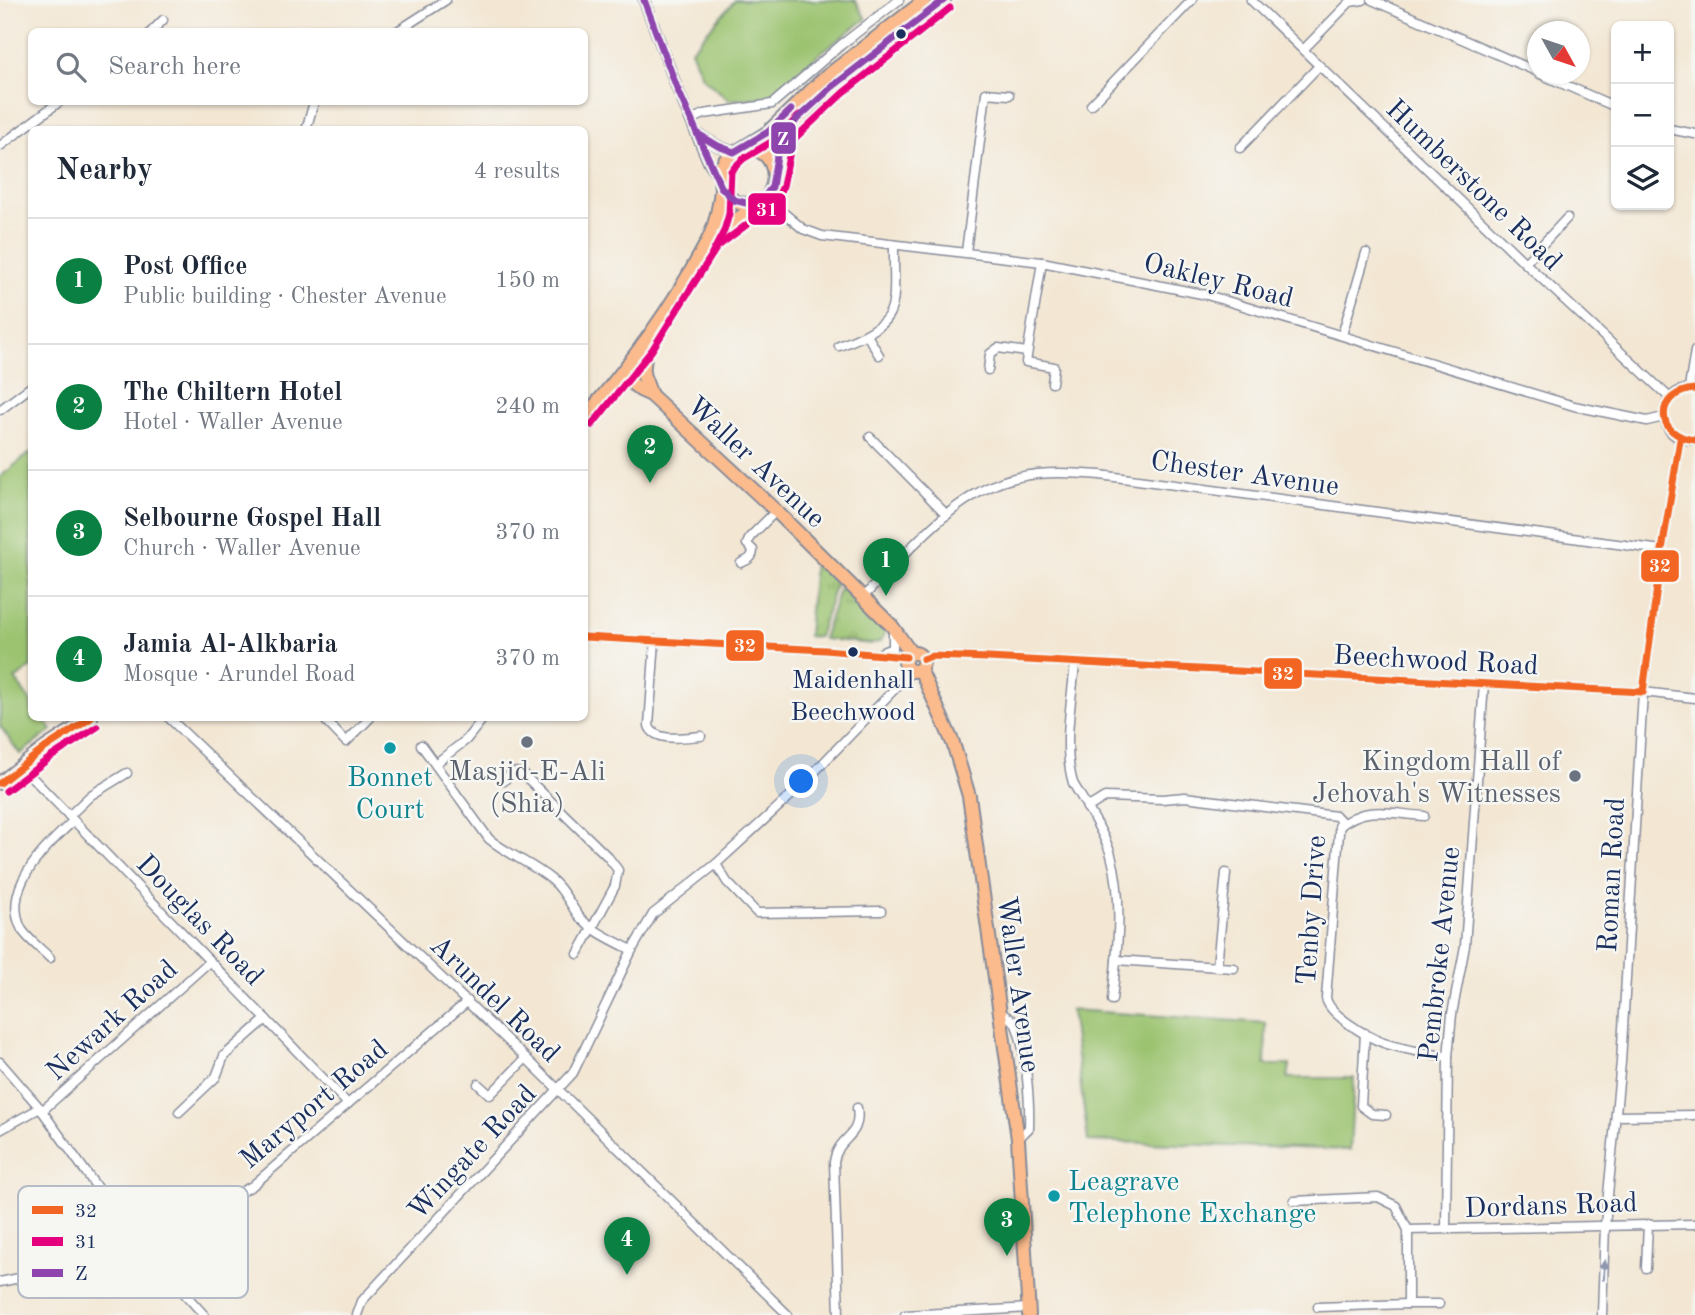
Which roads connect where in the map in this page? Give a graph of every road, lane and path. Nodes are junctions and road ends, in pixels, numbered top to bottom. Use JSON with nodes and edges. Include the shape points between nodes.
{"nodes":[{"id":1,"x":446,"y":0,"type":"edge"},
{"id":2,"x":645,"y":0,"type":"edge"},
{"id":3,"x":899,"y":0,"type":"edge"},
{"id":4,"x":925,"y":0,"type":"edge"},
{"id":5,"x":944,"y":0,"type":"edge"},
{"id":6,"x":1192,"y":0,"type":"edge"},
{"id":7,"x":1251,"y":0,"type":"edge"},
{"id":8,"x":1363,"y":0,"type":"edge"},
{"id":9,"x":1372,"y":0,"type":"edge"},
{"id":10,"x":163,"y":20,"type":"dead end"},
{"id":11,"x":155,"y":28,"type":"edge"},
{"id":12,"x":402,"y":28,"type":"edge"},
{"id":13,"x":1303,"y":51,"type":"junction"},
{"id":14,"x":1319,"y":66,"type":"junction"},
{"id":15,"x":1527,"y":68,"type":"edge"},
{"id":16,"x":1564,"y":84,"type":"edge"},
{"id":17,"x":1009,"y":94,"type":"dead end"},
{"id":18,"x":56,"y":105,"type":"edge"},
{"id":19,"x":313,"y":105,"type":"edge"},
{"id":20,"x":1091,"y":105,"type":"dead end"},
{"id":21,"x":1611,"y":105,"type":"edge"},
{"id":22,"x":691,"y":120,"type":"junction"},
{"id":23,"x":307,"y":126,"type":"edge"},
{"id":24,"x":1674,"y":130,"type":"edge"},
{"id":25,"x":698,"y":134,"type":"junction"},
{"id":26,"x":1695,"y":134,"type":"edge"},
{"id":27,"x":0,"y":146,"type":"edge"},
{"id":28,"x":1240,"y":148,"type":"dead end"},
{"id":29,"x":736,"y":151,"type":"junction"},
{"id":30,"x":774,"y":169,"type":"junction"},
{"id":31,"x":720,"y":183,"type":"junction"},
{"id":32,"x":761,"y":200,"type":"junction"},
{"id":33,"x":1567,"y":219,"type":"dead end"},
{"id":34,"x":709,"y":240,"type":"junction"},
{"id":35,"x":894,"y":245,"type":"junction"},
{"id":36,"x":966,"y":252,"type":"junction"},
{"id":37,"x":1366,"y":253,"type":"dead end"},
{"id":38,"x":1042,"y":262,"type":"junction"},
{"id":39,"x":1525,"y":263,"type":"junction"},
{"id":40,"x":867,"y":335,"type":"junction"},
{"id":41,"x":1342,"y":335,"type":"junction"},
{"id":42,"x":643,"y":344,"type":"junction"},
{"id":43,"x":839,"y":346,"type":"dead end"},
{"id":44,"x":1695,"y":351,"type":"edge"},
{"id":45,"x":1027,"y":352,"type":"junction"},
{"id":46,"x":879,"y":355,"type":"dead end"},
{"id":47,"x":988,"y":370,"type":"dead end"},
{"id":48,"x":621,"y":374,"type":"junction"},
{"id":49,"x":1052,"y":383,"type":"dead end"},
{"id":50,"x":28,"y":389,"type":"edge"},
{"id":51,"x":1692,"y":389,"type":"edge"},
{"id":52,"x":651,"y":395,"type":"junction"},
{"id":53,"x":1670,"y":398,"type":"junction"},
{"id":54,"x":0,"y":410,"type":"edge"},
{"id":55,"x":588,"y":413,"type":"edge"},
{"id":56,"x":1664,"y":417,"type":"junction"},
{"id":57,"x":870,"y":437,"type":"dead end"},
{"id":58,"x":1680,"y":440,"type":"junction"},
{"id":59,"x":1695,"y":440,"type":"edge"},
{"id":60,"x":776,"y":511,"type":"junction"},
{"id":61,"x":947,"y":514,"type":"junction"},
{"id":62,"x":1662,"y":550,"type":"junction"},
{"id":63,"x":741,"y":563,"type":"dead end"},
{"id":64,"x":863,"y":597,"type":"junction"},
{"id":65,"x":892,"y":626,"type":"junction"},
{"id":66,"x":588,"y":637,"type":"edge"},
{"id":67,"x":655,"y":640,"type":"junction"},
{"id":68,"x":876,"y":654,"type":"junction"},
{"id":69,"x":914,"y":662,"type":"junction"},
{"id":70,"x":1075,"y":663,"type":"junction"},
{"id":71,"x":1484,"y":684,"type":"junction"},
{"id":72,"x":1643,"y":692,"type":"junction"},
{"id":73,"x":1695,"y":698,"type":"edge"},
{"id":74,"x":87,"y":721,"type":"edge"},
{"id":75,"x":172,"y":721,"type":"edge"},
{"id":76,"x":326,"y":721,"type":"edge"},
{"id":77,"x":367,"y":721,"type":"edge"},
{"id":78,"x":481,"y":722,"type":"dead end"},
{"id":79,"x":701,"y":736,"type":"dead end"},
{"id":80,"x":421,"y":745,"type":"dead end"},
{"id":81,"x":435,"y":764,"type":"junction"},
{"id":82,"x":21,"y":766,"type":"junction"},
{"id":83,"x":127,"y":773,"type":"dead end"},
{"id":84,"x":504,"y":780,"type":"dead end"},
{"id":85,"x":0,"y":783,"type":"edge"},
{"id":86,"x":1087,"y":808,"type":"junction"},
{"id":87,"x":1424,"y":816,"type":"dead end"},
{"id":88,"x":71,"y":818,"type":"junction"},
{"id":89,"x":1339,"y":827,"type":"junction"},
{"id":90,"x":716,"y":864,"type":"junction"},
{"id":91,"x":1226,"y":873,"type":"dead end"},
{"id":92,"x":881,"y":911,"type":"dead end"},
{"id":93,"x":592,"y":926,"type":"junction"},
{"id":94,"x":632,"y":950,"type":"junction"},
{"id":95,"x":578,"y":954,"type":"dead end"},
{"id":96,"x":50,"y":958,"type":"dead end"},
{"id":97,"x":1116,"y":960,"type":"junction"},
{"id":98,"x":210,"y":961,"type":"junction"},
{"id":99,"x":1217,"y":966,"type":"junction"},
{"id":100,"x":1234,"y":968,"type":"dead end"},
{"id":101,"x":1112,"y":1000,"type":"dead end"},
{"id":102,"x":468,"y":1001,"type":"junction"},
{"id":103,"x":266,"y":1018,"type":"junction"},
{"id":104,"x":1366,"y":1033,"type":"junction"},
{"id":105,"x":1448,"y":1057,"type":"junction"},
{"id":106,"x":526,"y":1058,"type":"junction"},
{"id":107,"x":0,"y":1062,"type":"edge"},
{"id":108,"x":478,"y":1084,"type":"dead end"},
{"id":109,"x":559,"y":1090,"type":"junction"},
{"id":110,"x":348,"y":1104,"type":"junction"},
{"id":111,"x":857,"y":1108,"type":"dead end"},
{"id":112,"x":41,"y":1109,"type":"junction"},
{"id":113,"x":179,"y":1112,"type":"dead end"},
{"id":114,"x":1386,"y":1115,"type":"dead end"},
{"id":115,"x":1695,"y":1115,"type":"edge"},
{"id":116,"x":1616,"y":1116,"type":"junction"},
{"id":117,"x":0,"y":1130,"type":"edge"},
{"id":118,"x":96,"y":1186,"type":"edge"},
{"id":119,"x":248,"y":1188,"type":"edge"},
{"id":120,"x":1294,"y":1201,"type":"dead end"},
{"id":121,"x":1648,"y":1224,"type":"junction"},
{"id":122,"x":1695,"y":1224,"type":"edge"},
{"id":123,"x":1605,"y":1225,"type":"junction"},
{"id":124,"x":1446,"y":1229,"type":"junction"},
{"id":125,"x":1408,"y":1230,"type":"junction"},
{"id":126,"x":1646,"y":1268,"type":"dead end"},
{"id":127,"x":18,"y":1278,"type":"edge"},
{"id":128,"x":0,"y":1282,"type":"edge"},
{"id":129,"x":188,"y":1298,"type":"edge"},
{"id":130,"x":1408,"y":1304,"type":"junction"},
{"id":131,"x":1439,"y":1304,"type":"dead end"},
{"id":132,"x":1318,"y":1307,"type":"dead end"},
{"id":133,"x":1029,"y":1311,"type":"edge"},
{"id":134,"x":204,"y":1315,"type":"edge"},
{"id":135,"x":357,"y":1315,"type":"edge"},
{"id":136,"x":789,"y":1315,"type":"edge"},
{"id":137,"x":839,"y":1315,"type":"edge"},
{"id":138,"x":905,"y":1315,"type":"edge"},
{"id":139,"x":1602,"y":1315,"type":"edge"}],
"edges":[{"from":1,"to":12,"type":"street"},
{"from":2,"to":22,"type":"street"},
{"from":3,"to":22,"type":"street","via":[[772,104]]},
{"from":4,"to":29,"type":"main road","via":[[823,79],[768,132]]},
{"from":5,"to":30,"type":"main road","via":[[816,101],[783,135]]},
{"from":6,"to":20,"type":"street"},
{"from":7,"to":13,"type":"street","name":"Humberstone Road"},
{"from":8,"to":13,"type":"street","via":[[1350,2]]},
{"from":9,"to":15,"type":"street"},
{"from":10,"to":11,"type":"street"},
{"from":13,"to":14,"type":"street","name":"Humberstone Road"},
{"from":14,"to":28,"type":"street"},
{"from":14,"to":39,"type":"street","name":"Humberstone Road"},
{"from":16,"to":21,"type":"street"},
{"from":17,"to":36,"type":"street","via":[[986,93]]},
{"from":18,"to":27,"type":"street"},
{"from":19,"to":23,"type":"street"},
{"from":22,"to":25,"type":"street"},
{"from":24,"to":26,"type":"street"},
{"from":25,"to":29,"type":"street"},
{"from":25,"to":31,"type":"street"},
{"from":29,"to":30,"type":"main road","via":[[756,150]]},
{"from":29,"to":31,"type":"main road","via":[[723,163]]},
{"from":30,"to":32,"type":"main road","via":[[774,184]]},
{"from":31,"to":32,"type":"main road","via":[[726,195],[740,204]]},
{"from":31,"to":34,"type":"main road"},
{"from":32,"to":34,"type":"main road"},
{"from":32,"to":35,"type":"street","name":"Oakley Road","via":[[812,233]]},
{"from":33,"to":39,"type":"street"},
{"from":34,"to":42,"type":"main road"},
{"from":35,"to":36,"type":"street","name":"Oakley Road"},
{"from":35,"to":40,"type":"street","via":[[895,299],[885,323]]},
{"from":36,"to":38,"type":"street","name":"Oakley Road"},
{"from":37,"to":41,"type":"street"},
{"from":38,"to":41,"type":"street","name":"Oakley Road","via":[[1207,295]]},
{"from":38,"to":45,"type":"street"},
{"from":39,"to":53,"type":"street","name":"Humberstone Road"},
{"from":40,"to":43,"type":"street"},
{"from":40,"to":46,"type":"street"},
{"from":41,"to":56,"type":"street","name":"Oakley Road","via":[[1574,405],[1647,421]]},
{"from":42,"to":48,"type":"main road"},
{"from":42,"to":52,"type":"main road","via":[[643,374]]},
{"from":44,"to":51,"type":"street"},
{"from":45,"to":47,"type":"street","via":[[998,348],[990,354]]},
{"from":45,"to":49,"type":"street","via":[[1026,362],[1054,367]]},
{"from":48,"to":52,"type":"main road","name":"Waller Avenue"},
{"from":48,"to":55,"type":"main road"},
{"from":50,"to":54,"type":"street"},
{"from":51,"to":53,"type":"street"},
{"from":52,"to":60,"type":"main road","name":"Waller Avenue"},
{"from":53,"to":56,"type":"street"},
{"from":56,"to":58,"type":"street"},
{"from":57,"to":61,"type":"street"},
{"from":58,"to":59,"type":"street"},
{"from":58,"to":62,"type":"street","name":"Roman Road"},
{"from":60,"to":63,"type":"street","via":[[750,537],[747,544],[753,554]]},
{"from":60,"to":64,"type":"main road","name":"Waller Avenue"},
{"from":61,"to":62,"type":"street","name":"Chester Avenue","via":[[978,493],[1018,477],[1075,473]]},
{"from":61,"to":64,"type":"street","name":"Chester Avenue"},
{"from":62,"to":72,"type":"street","name":"Roman Road"},
{"from":64,"to":65,"type":"main road","name":"Waller Avenue"},
{"from":65,"to":68,"type":"street","via":[[893,648]]},
{"from":65,"to":69,"type":"main road","name":"Waller Avenue"},
{"from":66,"to":67,"type":"street","name":"Beechwood Road"},
{"from":67,"to":68,"type":"street","name":"Beechwood Road"},
{"from":67,"to":79,"type":"street","via":[[651,732]]},
{"from":68,"to":69,"type":"street","name":"Beechwood Road"},
{"from":69,"to":70,"type":"street","name":"Beechwood Road","via":[[938,657]]},
{"from":69,"to":90,"type":"street","name":"Wingate Road","via":[[800,787]]},
{"from":69,"to":133,"type":"main road","name":"Waller Avenue","via":[[953,743],[969,796],[1018,1139]]},
{"from":70,"to":71,"type":"street","name":"Beechwood Road"},
{"from":70,"to":86,"type":"street","via":[[1069,764]]},
{"from":71,"to":72,"type":"street","name":"Beechwood Road"},
{"from":71,"to":105,"type":"street","name":"Pembroke Avenue","via":[[1465,946]]},
{"from":72,"to":73,"type":"street","name":"Beechwood Road"},
{"from":72,"to":116,"type":"street","name":"Roman Road"},
{"from":74,"to":82,"type":"main road"},
{"from":75,"to":102,"type":"street","name":"Arundel Road"},
{"from":76,"to":77,"type":"street","via":[[346,742]]},
{"from":78,"to":81,"type":"street"},
{"from":80,"to":81,"type":"street"},
{"from":81,"to":93,"type":"street","via":[[489,839],[552,880],[579,917]]},
{"from":82,"to":85,"type":"main road"},
{"from":82,"to":88,"type":"street","name":"Douglas Road"},
{"from":83,"to":88,"type":"street","via":[[91,795]]},
{"from":84,"to":93,"type":"street","via":[[511,773],[523,774],[618,870],[615,886]]},
{"from":86,"to":89,"type":"street","name":"Tenby Drive","via":[[1105,797],[1185,797],[1334,814]]},
{"from":86,"to":97,"type":"street","via":[[1110,853],[1118,897]]},
{"from":87,"to":89,"type":"street","via":[[1368,812]]},
{"from":88,"to":96,"type":"street","via":[[28,865],[17,883],[13,907],[21,929]]},
{"from":88,"to":98,"type":"street","name":"Douglas Road"},
{"from":89,"to":104,"type":"street","name":"Tenby Drive","via":[[1327,1006]]},
{"from":90,"to":92,"type":"street","via":[[757,913]]},
{"from":90,"to":94,"type":"street","name":"Wingate Road","via":[[653,914]]},
{"from":91,"to":99,"type":"street"},
{"from":93,"to":94,"type":"street"},
{"from":93,"to":95,"type":"street"},
{"from":94,"to":109,"type":"street","name":"Wingate Road","via":[[573,1073]]},
{"from":97,"to":99,"type":"street"},
{"from":97,"to":101,"type":"street"},
{"from":98,"to":103,"type":"street","name":"Douglas Road"},
{"from":98,"to":112,"type":"street","name":"Newark Road"},
{"from":99,"to":100,"type":"street"},
{"from":102,"to":106,"type":"street","name":"Arundel Road"},
{"from":102,"to":110,"type":"street","name":"Maryport Road"},
{"from":103,"to":110,"type":"street","name":"Douglas Road"},
{"from":103,"to":113,"type":"street","via":[[224,1056],[216,1077]]},
{"from":104,"to":105,"type":"street","name":"Tenby Drive","via":[[1382,1042]]},
{"from":104,"to":114,"type":"street","via":[[1361,1107],[1371,1114]]},
{"from":105,"to":124,"type":"street","name":"Pembroke Avenue"},
{"from":106,"to":108,"type":"street","via":[[490,1096]]},
{"from":106,"to":109,"type":"street","name":"Arundel Road"},
{"from":107,"to":112,"type":"street"},
{"from":109,"to":135,"type":"street","name":"Wingate Road","via":[[362,1301]]},
{"from":109,"to":136,"type":"street","name":"Arundel Road"},
{"from":110,"to":119,"type":"street","name":"Maryport Road"},
{"from":111,"to":137,"type":"street","via":[[859,1122],[835,1152],[834,1162]]},
{"from":112,"to":117,"type":"street","name":"Newark Road"},
{"from":112,"to":118,"type":"street"},
{"from":115,"to":116,"type":"street"},
{"from":116,"to":123,"type":"street","name":"Roman Road"},
{"from":120,"to":125,"type":"street","via":[[1378,1197],[1396,1206]]},
{"from":121,"to":122,"type":"street","name":"Dordans Road"},
{"from":121,"to":123,"type":"street","name":"Dordans Road"},
{"from":121,"to":126,"type":"street"},
{"from":123,"to":124,"type":"street","name":"Dordans Road"},
{"from":139,"to":123,"type":"street","name":"Roman Road","one_way":true},
{"from":124,"to":125,"type":"street","name":"Dordans Road"},
{"from":125,"to":130,"type":"street"},
{"from":127,"to":128,"type":"street"},
{"from":129,"to":134,"type":"street"},
{"from":130,"to":131,"type":"street"},
{"from":130,"to":132,"type":"street"},
{"from":133,"to":138,"type":"street"}]}
